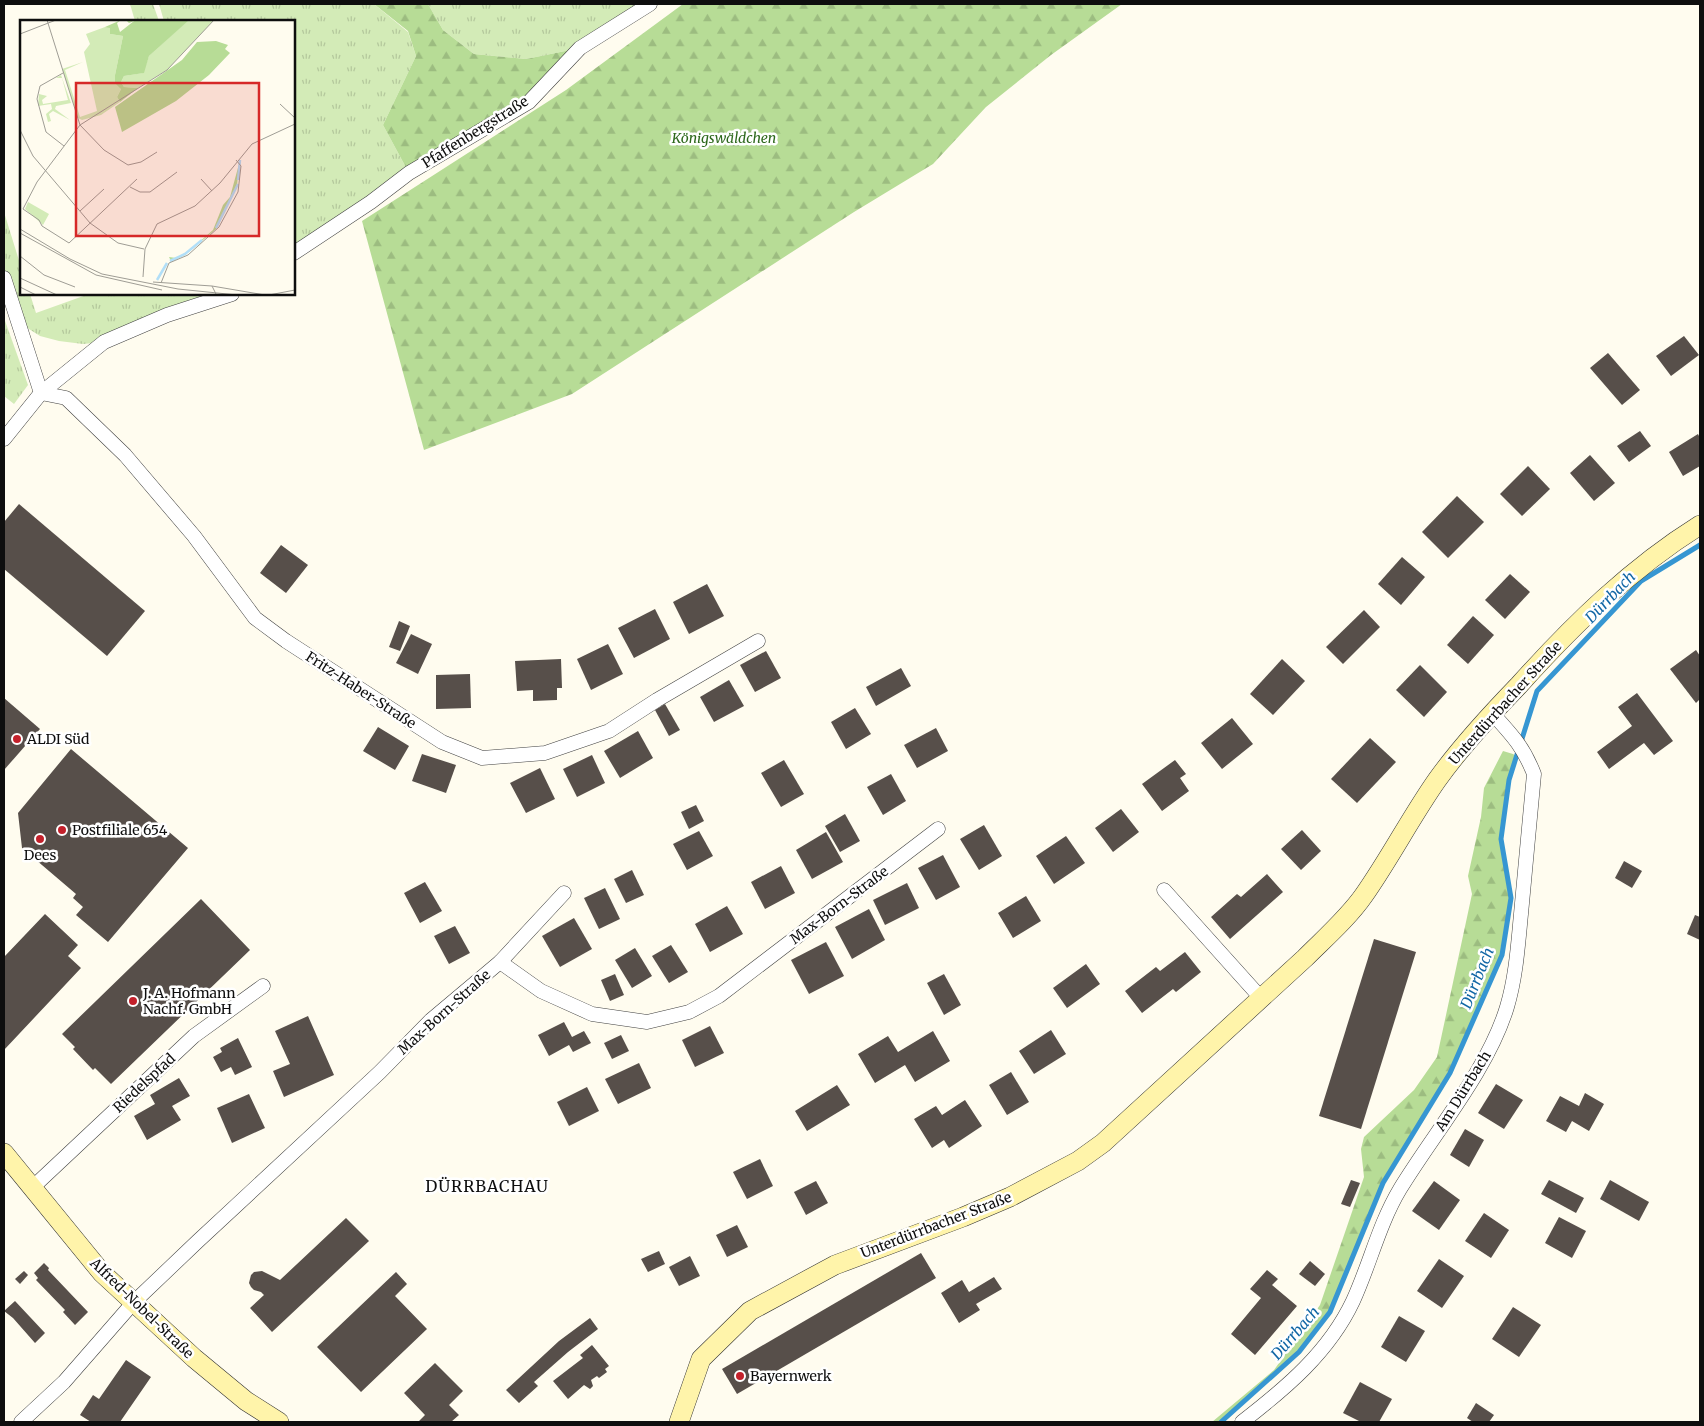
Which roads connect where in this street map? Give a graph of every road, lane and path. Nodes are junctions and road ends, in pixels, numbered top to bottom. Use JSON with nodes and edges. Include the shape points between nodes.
{"nodes":[{"id":1,"x":650,"y":4,"type":"edge"},
{"id":2,"x":295,"y":252,"type":"edge"},
{"id":3,"x":4,"y":278,"type":"edge"},
{"id":4,"x":229,"y":295,"type":"edge"},
{"id":5,"x":41,"y":393,"type":"junction"},
{"id":6,"x":4,"y":439,"type":"edge"},
{"id":7,"x":1700,"y":525,"type":"edge"},
{"id":8,"x":758,"y":641,"type":"dead end"},
{"id":9,"x":1492,"y":713,"type":"junction"},
{"id":10,"x":938,"y":829,"type":"dead end"},
{"id":11,"x":1164,"y":890,"type":"dead end"},
{"id":12,"x":564,"y":894,"type":"dead end"},
{"id":13,"x":500,"y":962,"type":"junction"},
{"id":14,"x":263,"y":986,"type":"dead end"},
{"id":15,"x":1261,"y":998,"type":"junction"},
{"id":16,"x":4,"y":1153,"type":"edge"},
{"id":17,"x":32,"y":1188,"type":"junction"},
{"id":18,"x":133,"y":1303,"type":"junction"},
{"id":19,"x":21,"y":1422,"type":"edge"},
{"id":20,"x":278,"y":1422,"type":"edge"},
{"id":21,"x":679,"y":1422,"type":"edge"},
{"id":22,"x":1242,"y":1422,"type":"edge"}],
"edges":[{"from":1,"to":2,"type":"street","name":"Pfaffenbergstraße","via":[[580,48],[528,102],[408,173]]},
{"from":3,"to":5,"type":"street"},
{"from":4,"to":5,"type":"street","via":[[167,315],[104,342]]},
{"from":5,"to":6,"type":"street"},
{"from":5,"to":8,"type":"street","name":"Fritz-Haber-Straße","via":[[66,398],[124,455],[194,536],[255,618],[442,742],[482,758],[545,753],[609,731]]},
{"from":7,"to":9,"type":"street","name":"Unterdürrbacher Straße","via":[[1640,567],[1596,606]]},
{"from":9,"to":15,"type":"street","name":"Unterdürrbacher Straße","via":[[1437,780],[1363,897]]},
{"from":9,"to":22,"type":"street","name":"Am Dürrbach","via":[[1517,741],[1534,774],[1515,974],[1507,1008],[1471,1081],[1388,1211],[1353,1302],[1333,1336],[1271,1400]]},
{"from":10,"to":13,"type":"street","name":"Max-Born-Straße","via":[[719,996],[689,1012],[647,1022],[592,1014],[541,991]]},
{"from":11,"to":15,"type":"street"},
{"from":12,"to":13,"type":"street"},
{"from":13,"to":18,"type":"street","name":"Max-Born-Straße","via":[[431,1020],[380,1072]]},
{"from":14,"to":17,"type":"street","name":"Riedelspfad","via":[[194,1036]]},
{"from":15,"to":21,"type":"street","name":"Unterdürrbacher Straße","via":[[1103,1143],[1078,1161],[963,1217],[835,1264],[750,1311],[701,1359]]},
{"from":16,"to":17,"type":"street","name":"Alfred-Nobel-Straße"},
{"from":17,"to":18,"type":"street","name":"Alfred-Nobel-Straße","via":[[102,1273]]},
{"from":18,"to":19,"type":"street","name":"Max-Born-Straße","via":[[64,1382]]},
{"from":18,"to":20,"type":"street","name":"Alfred-Nobel-Straße","via":[[208,1370]]}]}
